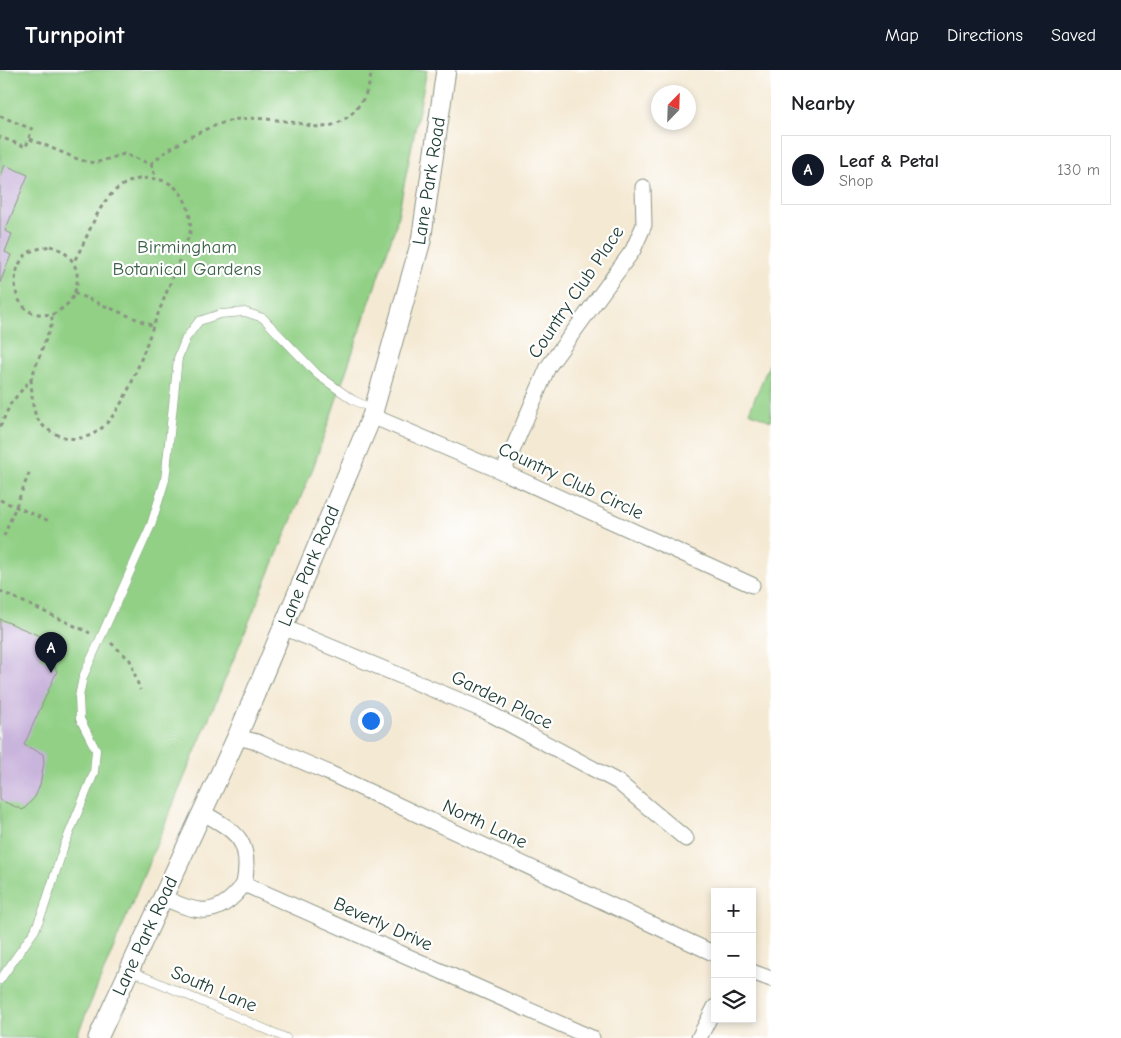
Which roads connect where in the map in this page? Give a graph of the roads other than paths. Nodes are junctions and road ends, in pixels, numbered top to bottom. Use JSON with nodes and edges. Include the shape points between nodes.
{"nodes":[{"id":1,"x":446,"y":70,"type":"edge"},
{"id":2,"x":643,"y":187,"type":"dead end"},
{"id":3,"x":372,"y":412,"type":"junction"},
{"id":4,"x":503,"y":472,"type":"junction"},
{"id":5,"x":752,"y":585,"type":"dead end"},
{"id":6,"x":283,"y":627,"type":"junction"},
{"id":7,"x":236,"y":737,"type":"junction"},
{"id":8,"x":202,"y":813,"type":"junction"},
{"id":9,"x":686,"y":839,"type":"dead end"},
{"id":10,"x":244,"y":884,"type":"junction"},
{"id":11,"x":163,"y":897,"type":"junction"},
{"id":12,"x":711,"y":952,"type":"edge"},
{"id":13,"x":129,"y":970,"type":"junction"},
{"id":14,"x":756,"y":973,"type":"edge"},
{"id":15,"x":771,"y":979,"type":"edge"},
{"id":16,"x":0,"y":980,"type":"edge"},
{"id":17,"x":711,"y":1014,"type":"edge"},
{"id":18,"x":98,"y":1038,"type":"edge"},
{"id":19,"x":286,"y":1038,"type":"edge"},
{"id":20,"x":592,"y":1038,"type":"edge"},
{"id":21,"x":699,"y":1038,"type":"edge"}],
"edges":[{"from":1,"to":3,"type":"street","name":"Lane Park Road","via":[[421,241]]},
{"from":2,"to":4,"type":"street","name":"Country Club Place","via":[[644,225],[634,250],[548,367]]},
{"from":3,"to":4,"type":"street","name":"Country Club Circle"},
{"from":3,"to":6,"type":"street","name":"Lane Park Road"},
{"from":3,"to":16,"type":"lane","via":[[318,375],[263,318],[246,312],[220,314],[199,321],[186,338],[178,358],[165,480],[151,525],[83,677],[80,719],[96,750],[94,773],[35,930]]},
{"from":4,"to":5,"type":"street","name":"Country Club Circle"},
{"from":6,"to":7,"type":"street","name":"Lane Park Road"},
{"from":6,"to":9,"type":"street","name":"Garden Place","via":[[485,711],[618,782]]},
{"from":7,"to":8,"type":"street","name":"Lane Park Road"},
{"from":7,"to":12,"type":"street","name":"North Lane","via":[[257,742],[318,768]]},
{"from":8,"to":10,"type":"street","via":[[227,826],[243,844],[248,865]]},
{"from":8,"to":11,"type":"street","name":"Lane Park Road"},
{"from":10,"to":11,"type":"street","via":[[234,898],[218,909],[184,908]]},
{"from":10,"to":20,"type":"street","name":"Beverly Drive"},
{"from":11,"to":13,"type":"street","name":"Lane Park Road"},
{"from":13,"to":18,"type":"street","name":"Lane Park Road"},
{"from":13,"to":19,"type":"lane","name":"South Lane"},
{"from":14,"to":15,"type":"street"},
{"from":17,"to":21,"type":"street"}]}
